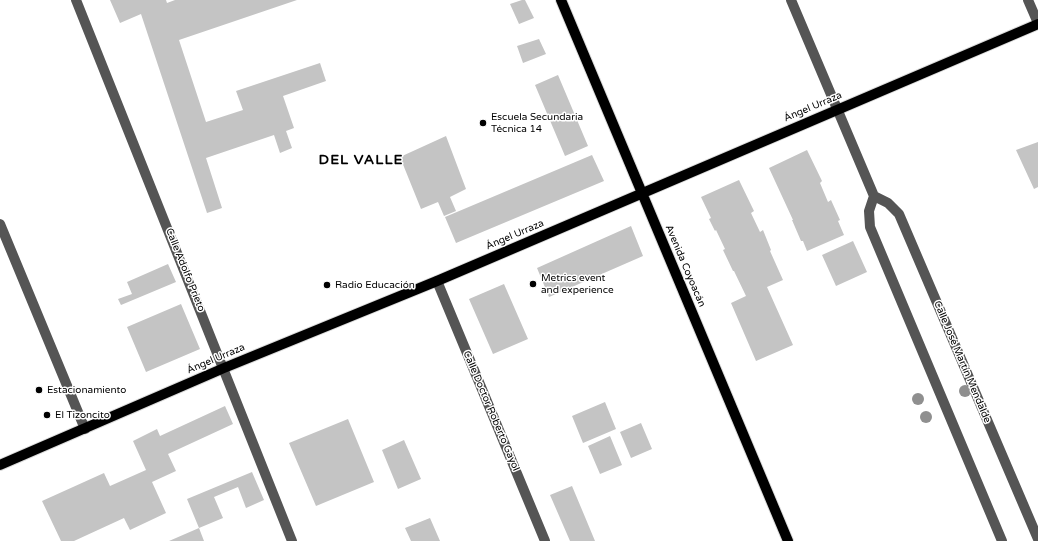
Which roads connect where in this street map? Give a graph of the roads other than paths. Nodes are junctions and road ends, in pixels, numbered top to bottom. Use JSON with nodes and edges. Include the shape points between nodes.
{"nodes":[{"id":1,"x":76,"y":0,"type":"edge"},
{"id":2,"x":561,"y":0,"type":"edge"},
{"id":3,"x":791,"y":0,"type":"edge"},
{"id":4,"x":1028,"y":0,"type":"edge"},
{"id":5,"x":1038,"y":24,"type":"edge"},
{"id":6,"x":836,"y":110,"type":"junction"},
{"id":7,"x":642,"y":194,"type":"junction"},
{"id":8,"x":874,"y":196,"type":"junction"},
{"id":9,"x":0,"y":224,"type":"edge"},
{"id":10,"x":437,"y":281,"type":"junction"},
{"id":11,"x":224,"y":368,"type":"junction"},
{"id":12,"x":85,"y":429,"type":"junction"},
{"id":13,"x":0,"y":465,"type":"edge"},
{"id":14,"x":1038,"y":539,"type":"edge"},
{"id":15,"x":292,"y":541,"type":"edge"},
{"id":16,"x":545,"y":541,"type":"edge"},
{"id":17,"x":788,"y":541,"type":"edge"},
{"id":18,"x":1002,"y":541,"type":"edge"}],
"edges":[{"from":1,"to":11,"type":"street","name":"Calle Adolfo Prieto"},
{"from":2,"to":7,"type":"main road","name":"Avenida Coyoacán"},
{"from":3,"to":6,"type":"street"},
{"from":4,"to":5,"type":"street"},
{"from":5,"to":6,"type":"main road","name":"Ángel Urraza"},
{"from":6,"to":7,"type":"main road","name":"Ángel Urraza"},
{"from":6,"to":8,"type":"street"},
{"from":7,"to":10,"type":"main road","name":"Ángel Urraza"},
{"from":7,"to":17,"type":"main road","name":"Avenida Coyoacán"},
{"from":8,"to":14,"type":"street","name":"Calle José Martín Mendalde","via":[[888,203],[899,214]]},
{"from":8,"to":18,"type":"street","via":[[869,212],[870,227]]},
{"from":9,"to":12,"type":"street"},
{"from":10,"to":11,"type":"main road","name":"Ángel Urraza"},
{"from":10,"to":16,"type":"street","name":"Calle Doctor Roberto Gayol"},
{"from":11,"to":12,"type":"main road","name":"Ángel Urraza"},
{"from":11,"to":15,"type":"street","name":"Calle Adolfo Prieto"},
{"from":12,"to":13,"type":"main road","name":"Ángel Urraza"}]}
